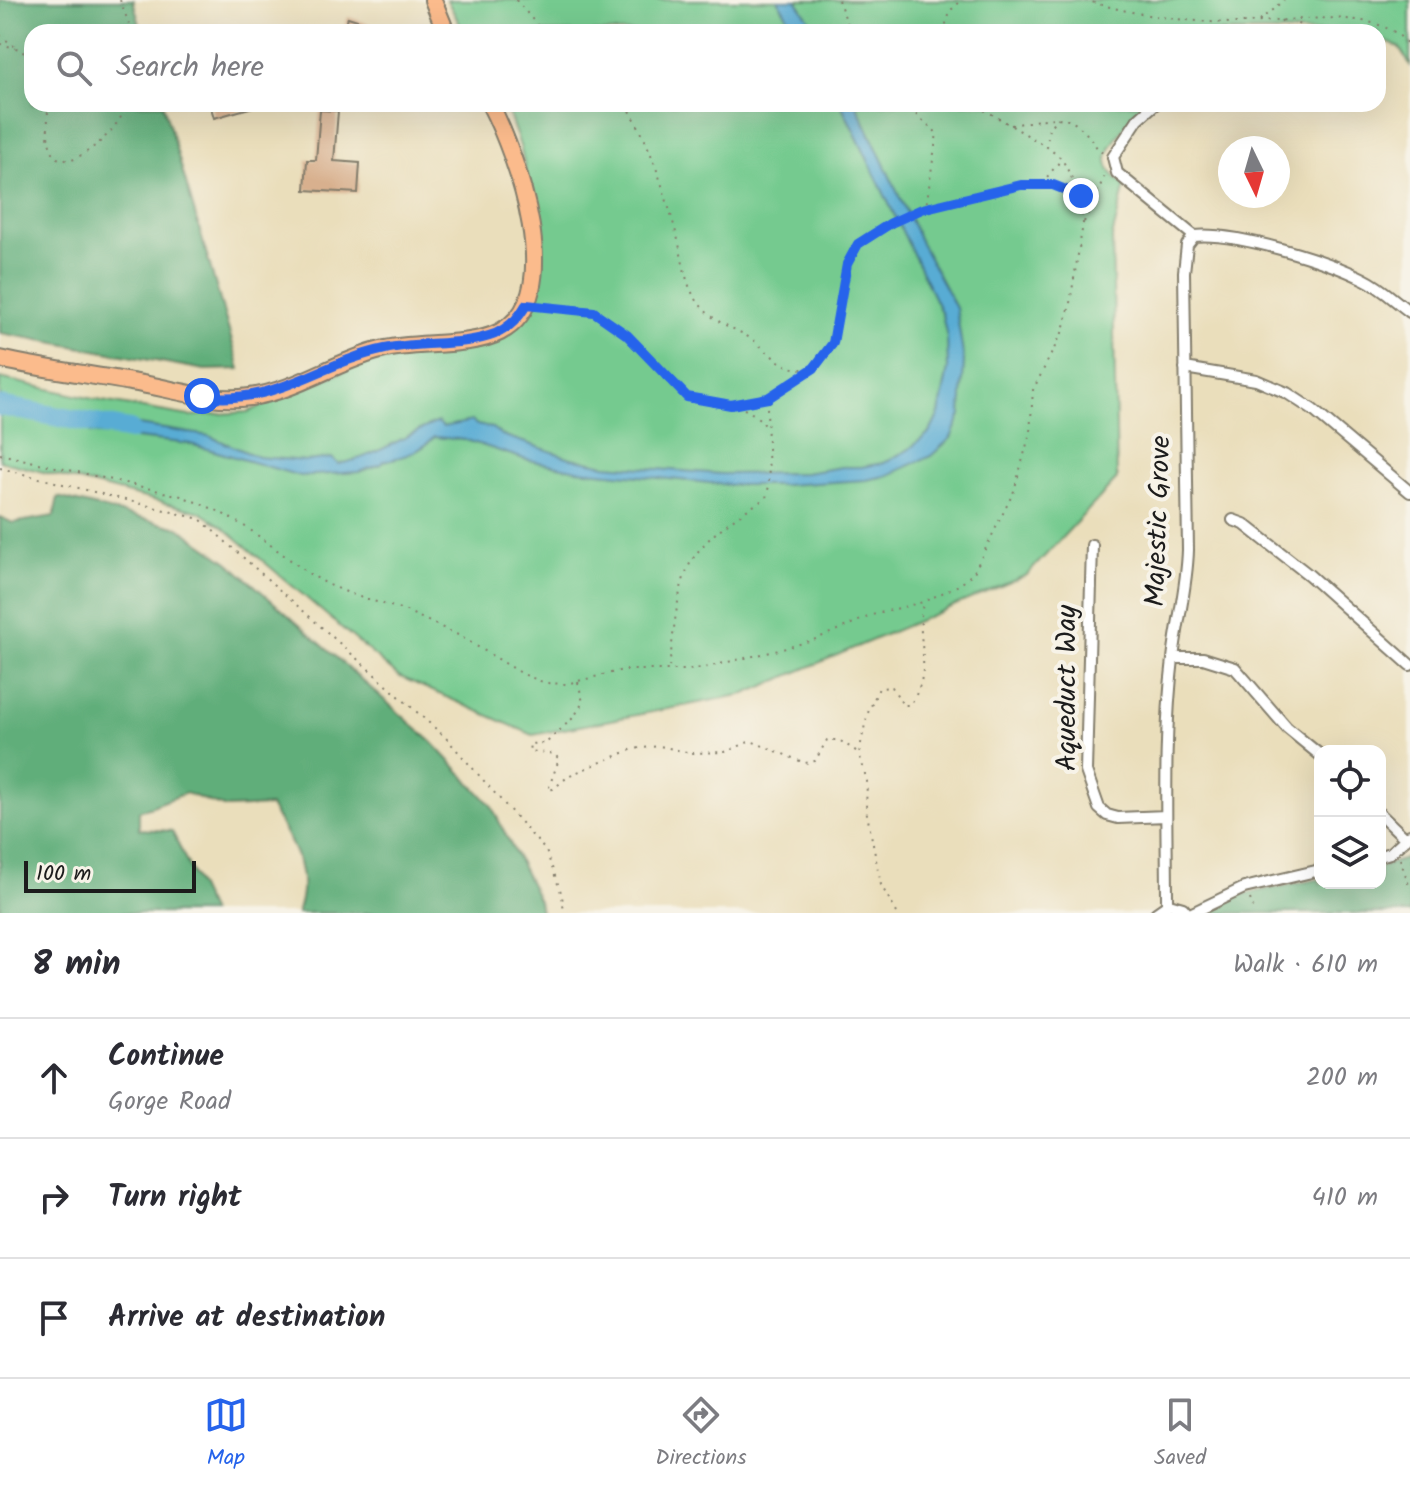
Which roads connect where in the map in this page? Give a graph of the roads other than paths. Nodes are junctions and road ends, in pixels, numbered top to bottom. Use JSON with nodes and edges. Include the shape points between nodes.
{"nodes":[{"id":1,"x":433,"y":0,"type":"edge"},
{"id":2,"x":443,"y":24,"type":"edge"},
{"id":3,"x":493,"y":112,"type":"edge"},
{"id":4,"x":1146,"y":112,"type":"edge"},
{"id":5,"x":1194,"y":236,"type":"junction"},
{"id":6,"x":1410,"y":312,"type":"edge"},
{"id":7,"x":0,"y":359,"type":"edge"},
{"id":8,"x":1185,"y":368,"type":"junction"},
{"id":9,"x":1410,"y":492,"type":"edge"},
{"id":10,"x":1233,"y":520,"type":"dead end"},
{"id":11,"x":1092,"y":545,"type":"dead end"},
{"id":12,"x":1173,"y":658,"type":"junction"},
{"id":13,"x":1410,"y":665,"type":"edge"},
{"id":14,"x":1314,"y":750,"type":"edge"},
{"id":15,"x":1166,"y":816,"type":"junction"},
{"id":16,"x":1384,"y":817,"type":"edge"},
{"id":17,"x":1408,"y":837,"type":"edge"},
{"id":18,"x":1386,"y":853,"type":"edge"},
{"id":19,"x":1314,"y":871,"type":"edge"},
{"id":20,"x":1167,"y":904,"type":"junction"},
{"id":21,"x":1156,"y":913,"type":"edge"},
{"id":22,"x":1189,"y":913,"type":"edge"}],
"edges":[{"from":1,"to":2,"type":"main road"},
{"from":3,"to":7,"type":"main road","via":[[518,177],[535,269],[520,317],[499,333],[384,349],[274,391],[231,399]]},
{"from":4,"to":5,"type":"street","via":[[1113,157],[1117,173]]},
{"from":5,"to":6,"type":"street","via":[[1272,247],[1336,268],[1365,279]]},
{"from":5,"to":8,"type":"street","name":"Majestic Grove","via":[[1187,245],[1184,272]]},
{"from":8,"to":9,"type":"street","via":[[1256,380],[1287,393]]},
{"from":8,"to":12,"type":"street","name":"Majestic Grove","via":[[1187,580]]},
{"from":10,"to":13,"type":"street","via":[[1309,575]]},
{"from":11,"to":15,"type":"street","name":"Aqueduct Way","via":[[1086,771],[1099,808],[1107,815]]},
{"from":12,"to":14,"type":"street","via":[[1203,658],[1235,668],[1287,728]]},
{"from":12,"to":15,"type":"street","name":"Majestic Grove"},
{"from":15,"to":20,"type":"street","name":"Majestic Grove"},
{"from":16,"to":17,"type":"street"},
{"from":17,"to":18,"type":"street"},
{"from":19,"to":22,"type":"street","via":[[1246,888]]},
{"from":20,"to":21,"type":"street"},
{"from":20,"to":22,"type":"street"}]}
